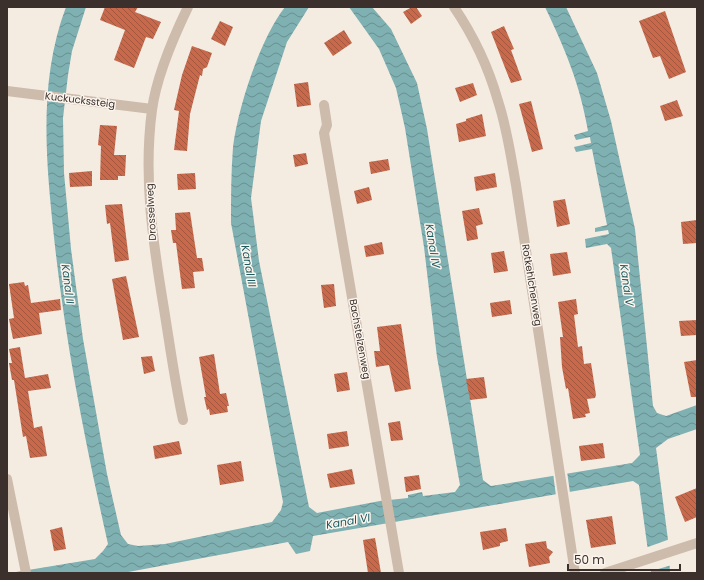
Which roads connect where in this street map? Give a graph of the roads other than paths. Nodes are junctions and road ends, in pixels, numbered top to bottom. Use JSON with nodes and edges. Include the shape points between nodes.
{"nodes":[{"id":1,"x":188,"y":7,"type":"edge"},
{"id":2,"x":454,"y":7,"type":"edge"},
{"id":3,"x":7,"y":92,"type":"edge"},
{"id":4,"x":324,"y":105,"type":"dead end"},
{"id":5,"x":152,"y":109,"type":"junction"},
{"id":6,"x":183,"y":420,"type":"dead end"},
{"id":7,"x":7,"y":479,"type":"edge"},
{"id":8,"x":697,"y":543,"type":"edge"},
{"id":9,"x":25,"y":568,"type":"edge"},
{"id":10,"x":399,"y":573,"type":"edge"},
{"id":11,"x":575,"y":573,"type":"edge"},
{"id":12,"x":605,"y":573,"type":"edge"}],
"edges":[{"from":1,"to":5,"type":"street","name":"Drosselweg","via":[[169,52]]},
{"from":2,"to":11,"type":"street","name":"Rotkehlchenweg","via":[[476,47],[499,102],[516,185]]},
{"from":3,"to":5,"type":"street","name":"Kuckuckssteig"},
{"from":4,"to":10,"type":"street","name":"Bachstelzenweg","via":[[327,126],[324,133]]},
{"from":5,"to":6,"type":"street","name":"Drosselweg","via":[[149,147],[150,220]]},
{"from":7,"to":9,"type":"street"},
{"from":8,"to":12,"type":"street"}]}
